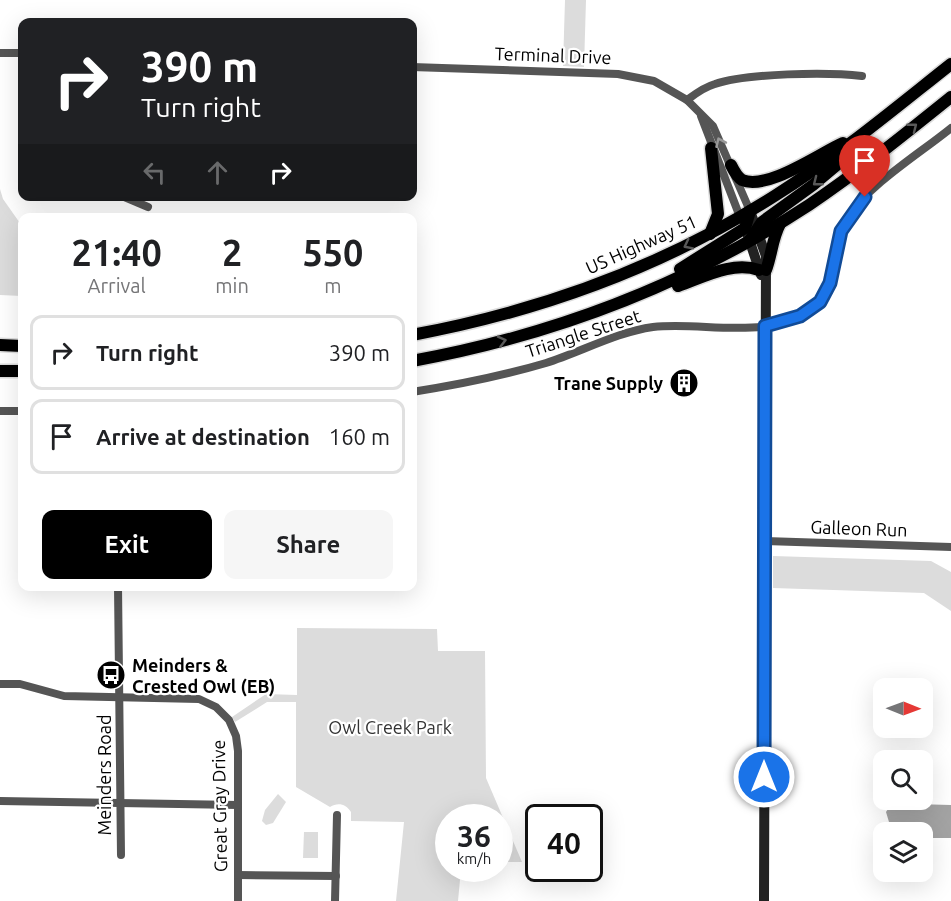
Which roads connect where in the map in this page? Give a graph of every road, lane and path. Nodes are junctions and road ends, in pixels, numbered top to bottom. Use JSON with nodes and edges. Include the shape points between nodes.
{"nodes":[{"id":1,"x":0,"y":53,"type":"edge"},
{"id":2,"x":18,"y":53,"type":"edge"},
{"id":3,"x":951,"y":64,"type":"edge"},
{"id":4,"x":417,"y":67,"type":"edge"},
{"id":5,"x":862,"y":76,"type":"dead end"},
{"id":6,"x":951,"y":97,"type":"edge"},
{"id":7,"x":687,"y":100,"type":"junction"},
{"id":8,"x":700,"y":116,"type":"junction"},
{"id":9,"x":872,"y":126,"type":"junction"},
{"id":10,"x":951,"y":128,"type":"edge"},
{"id":11,"x":861,"y":135,"type":"junction"},
{"id":12,"x":711,"y":148,"type":"junction"},
{"id":13,"x":731,"y":165,"type":"junction"},
{"id":14,"x":134,"y":201,"type":"edge"},
{"id":15,"x":148,"y":207,"type":"dead end"},
{"id":16,"x":780,"y":223,"type":"junction"},
{"id":17,"x":750,"y":227,"type":"junction"},
{"id":18,"x":710,"y":234,"type":"junction"},
{"id":19,"x":762,"y":270,"type":"junction"},
{"id":20,"x":640,"y":295,"type":"junction"},
{"id":21,"x":765,"y":326,"type":"junction"},
{"id":22,"x":417,"y":333,"type":"edge"},
{"id":23,"x":0,"y":345,"type":"edge"},
{"id":24,"x":18,"y":346,"type":"edge"},
{"id":25,"x":417,"y":360,"type":"edge"},
{"id":26,"x":0,"y":371,"type":"edge"},
{"id":27,"x":18,"y":371,"type":"edge"},
{"id":28,"x":417,"y":391,"type":"edge"},
{"id":29,"x":0,"y":411,"type":"edge"},
{"id":30,"x":18,"y":411,"type":"edge"},
{"id":31,"x":765,"y":541,"type":"junction"},
{"id":32,"x":951,"y":547,"type":"edge"},
{"id":33,"x":118,"y":591,"type":"edge"},
{"id":34,"x":0,"y":684,"type":"edge"},
{"id":35,"x":120,"y":697,"type":"junction"},
{"id":36,"x":0,"y":801,"type":"edge"},
{"id":37,"x":120,"y":804,"type":"junction"},
{"id":38,"x":238,"y":805,"type":"junction"},
{"id":39,"x":337,"y":816,"type":"dead end"},
{"id":40,"x":121,"y":855,"type":"dead end"},
{"id":41,"x":237,"y":874,"type":"junction"},
{"id":42,"x":336,"y":876,"type":"junction"},
{"id":43,"x":238,"y":901,"type":"edge"},
{"id":44,"x":335,"y":901,"type":"edge"},
{"id":45,"x":764,"y":901,"type":"edge"}],
"edges":[{"from":1,"to":2,"type":"street"},
{"from":3,"to":9,"type":"main road"},
{"from":4,"to":7,"type":"street","name":"Terminal Drive","via":[[631,76],[654,81]]},
{"from":5,"to":7,"type":"street","via":[[820,74],[729,81],[709,85]]},
{"from":16,"to":6,"type":"main road","one_way":true,"via":[[839,184]]},
{"from":7,"to":8,"type":"street","name":"Terminal Drive"},
{"from":8,"to":12,"type":"street","name":"Terminal Drive"},
{"from":13,"to":8,"type":"street","name":"Terminal Drive","one_way":true,"via":[[713,126]]},
{"from":9,"to":11,"type":"main road"},
{"from":9,"to":17,"type":"main road","one_way":true,"via":[[868,139]]},
{"from":10,"to":21,"type":"street","name":"Triangle Street","via":[[857,204],[841,231],[830,283],[820,302],[800,316]]},
{"from":11,"to":13,"type":"main road","via":[[765,180],[739,179]]},
{"from":11,"to":17,"type":"main road","name":"US Highway 51","via":[[805,176]]},
{"from":12,"to":17,"type":"street","name":"Terminal Drive"},
{"from":12,"to":18,"type":"main road","via":[[718,214]]},
{"from":13,"to":17,"type":"street","name":"Terminal Drive"},
{"from":14,"to":15,"type":"street"},
{"from":16,"to":17,"type":"main road"},
{"from":16,"to":19,"type":"main road","via":[[772,239],[771,257]]},
{"from":17,"to":18,"type":"main road","name":"US Highway 51"},
{"from":17,"to":19,"type":"street"},
{"from":17,"to":20,"type":"main road"},
{"from":18,"to":22,"type":"main road","name":"US Highway 51","one_way":true,"via":[[643,266],[546,303]]},
{"from":19,"to":20,"type":"main road","via":[[730,268]]},
{"from":19,"to":21,"type":"street"},
{"from":25,"to":20,"type":"main road","one_way":true,"via":[[526,335]]},
{"from":21,"to":28,"type":"street","name":"Triangle Street","via":[[654,327],[508,374]]},
{"from":21,"to":31,"type":"street"},
{"from":23,"to":24,"type":"main road"},
{"from":26,"to":27,"type":"main road"},
{"from":29,"to":30,"type":"street"},
{"from":31,"to":32,"type":"street","name":"Galleon Run"},
{"from":31,"to":45,"type":"street"},
{"from":33,"to":35,"type":"street","name":"Meinders Road"},
{"from":34,"to":35,"type":"street","name":"Great Gray Drive","via":[[20,684],[64,696]]},
{"from":35,"to":37,"type":"street","name":"Meinders Road"},
{"from":35,"to":38,"type":"street","name":"Great Gray Drive","via":[[199,699],[225,714],[238,743]]},
{"from":36,"to":37,"type":"street"},
{"from":37,"to":38,"type":"street"},
{"from":37,"to":40,"type":"street","name":"Meinders Road"},
{"from":38,"to":41,"type":"street","name":"Great Gray Drive"},
{"from":39,"to":42,"type":"street"},
{"from":41,"to":42,"type":"street"},
{"from":41,"to":43,"type":"street","name":"Great Gray Drive"},
{"from":42,"to":44,"type":"street"}]}
